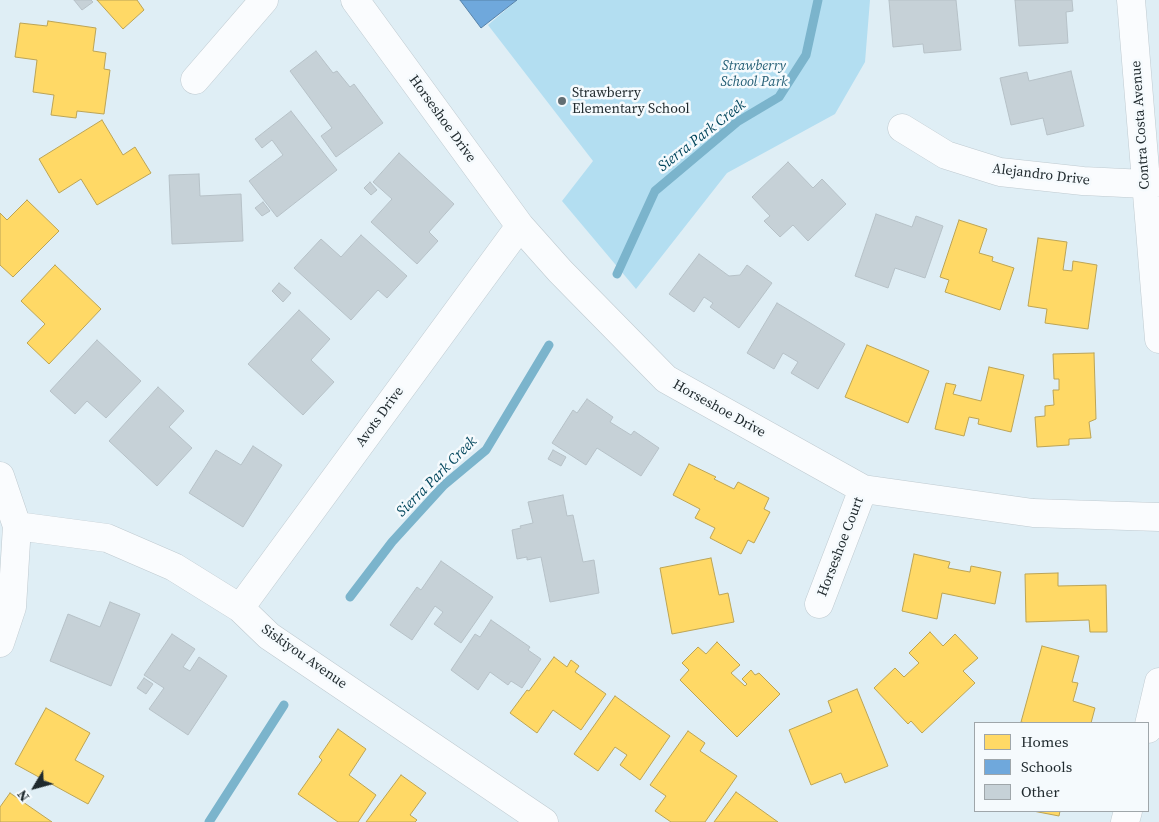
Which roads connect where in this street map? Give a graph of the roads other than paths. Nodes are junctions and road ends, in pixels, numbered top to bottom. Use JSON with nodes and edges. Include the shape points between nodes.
{"nodes":[{"id":1,"x":264,"y":0,"type":"edge"},
{"id":2,"x":355,"y":0,"type":"edge"},
{"id":3,"x":1131,"y":0,"type":"edge"},
{"id":4,"x":195,"y":80,"type":"dead end"},
{"id":5,"x":902,"y":128,"type":"dead end"},
{"id":6,"x":1152,"y":183,"type":"edge"},
{"id":7,"x":520,"y":226,"type":"junction"},
{"id":8,"x":1159,"y":339,"type":"edge"},
{"id":9,"x":0,"y":476,"type":"edge"},
{"id":10,"x":863,"y":489,"type":"junction"},
{"id":11,"x":1159,"y":517,"type":"edge"},
{"id":12,"x":17,"y":526,"type":"junction"},
{"id":13,"x":819,"y":604,"type":"dead end"},
{"id":14,"x":240,"y":608,"type":"junction"},
{"id":15,"x":0,"y":643,"type":"edge"},
{"id":16,"x":1159,"y":682,"type":"edge"},
{"id":17,"x":1149,"y":725,"type":"edge"},
{"id":18,"x":544,"y":822,"type":"edge"}],
"edges":[{"from":1,"to":4,"type":"street"},
{"from":2,"to":7,"type":"street","name":"Horseshoe Drive"},
{"from":3,"to":6,"type":"street","name":"Contra Costa Avenue"},
{"from":5,"to":6,"type":"street","name":"Alejandro Drive","via":[[946,155],[1000,172],[1083,181]]},
{"from":6,"to":8,"type":"street","name":"Contra Costa Avenue"},
{"from":7,"to":10,"type":"street","name":"Horseshoe Drive","via":[[666,379]]},
{"from":7,"to":14,"type":"street","name":"Avots Drive"},
{"from":9,"to":12,"type":"street"},
{"from":10,"to":11,"type":"street","name":"Horseshoe Drive","via":[[1033,514]]},
{"from":10,"to":13,"type":"street","name":"Horseshoe Court"},
{"from":12,"to":14,"type":"street","name":"Siskiyou Avenue","via":[[107,538],[174,567]]},
{"from":12,"to":15,"type":"street","via":[[12,607]]},
{"from":14,"to":18,"type":"street","name":"Siskiyou Avenue","via":[[270,636]]},
{"from":16,"to":17,"type":"street"}]}
